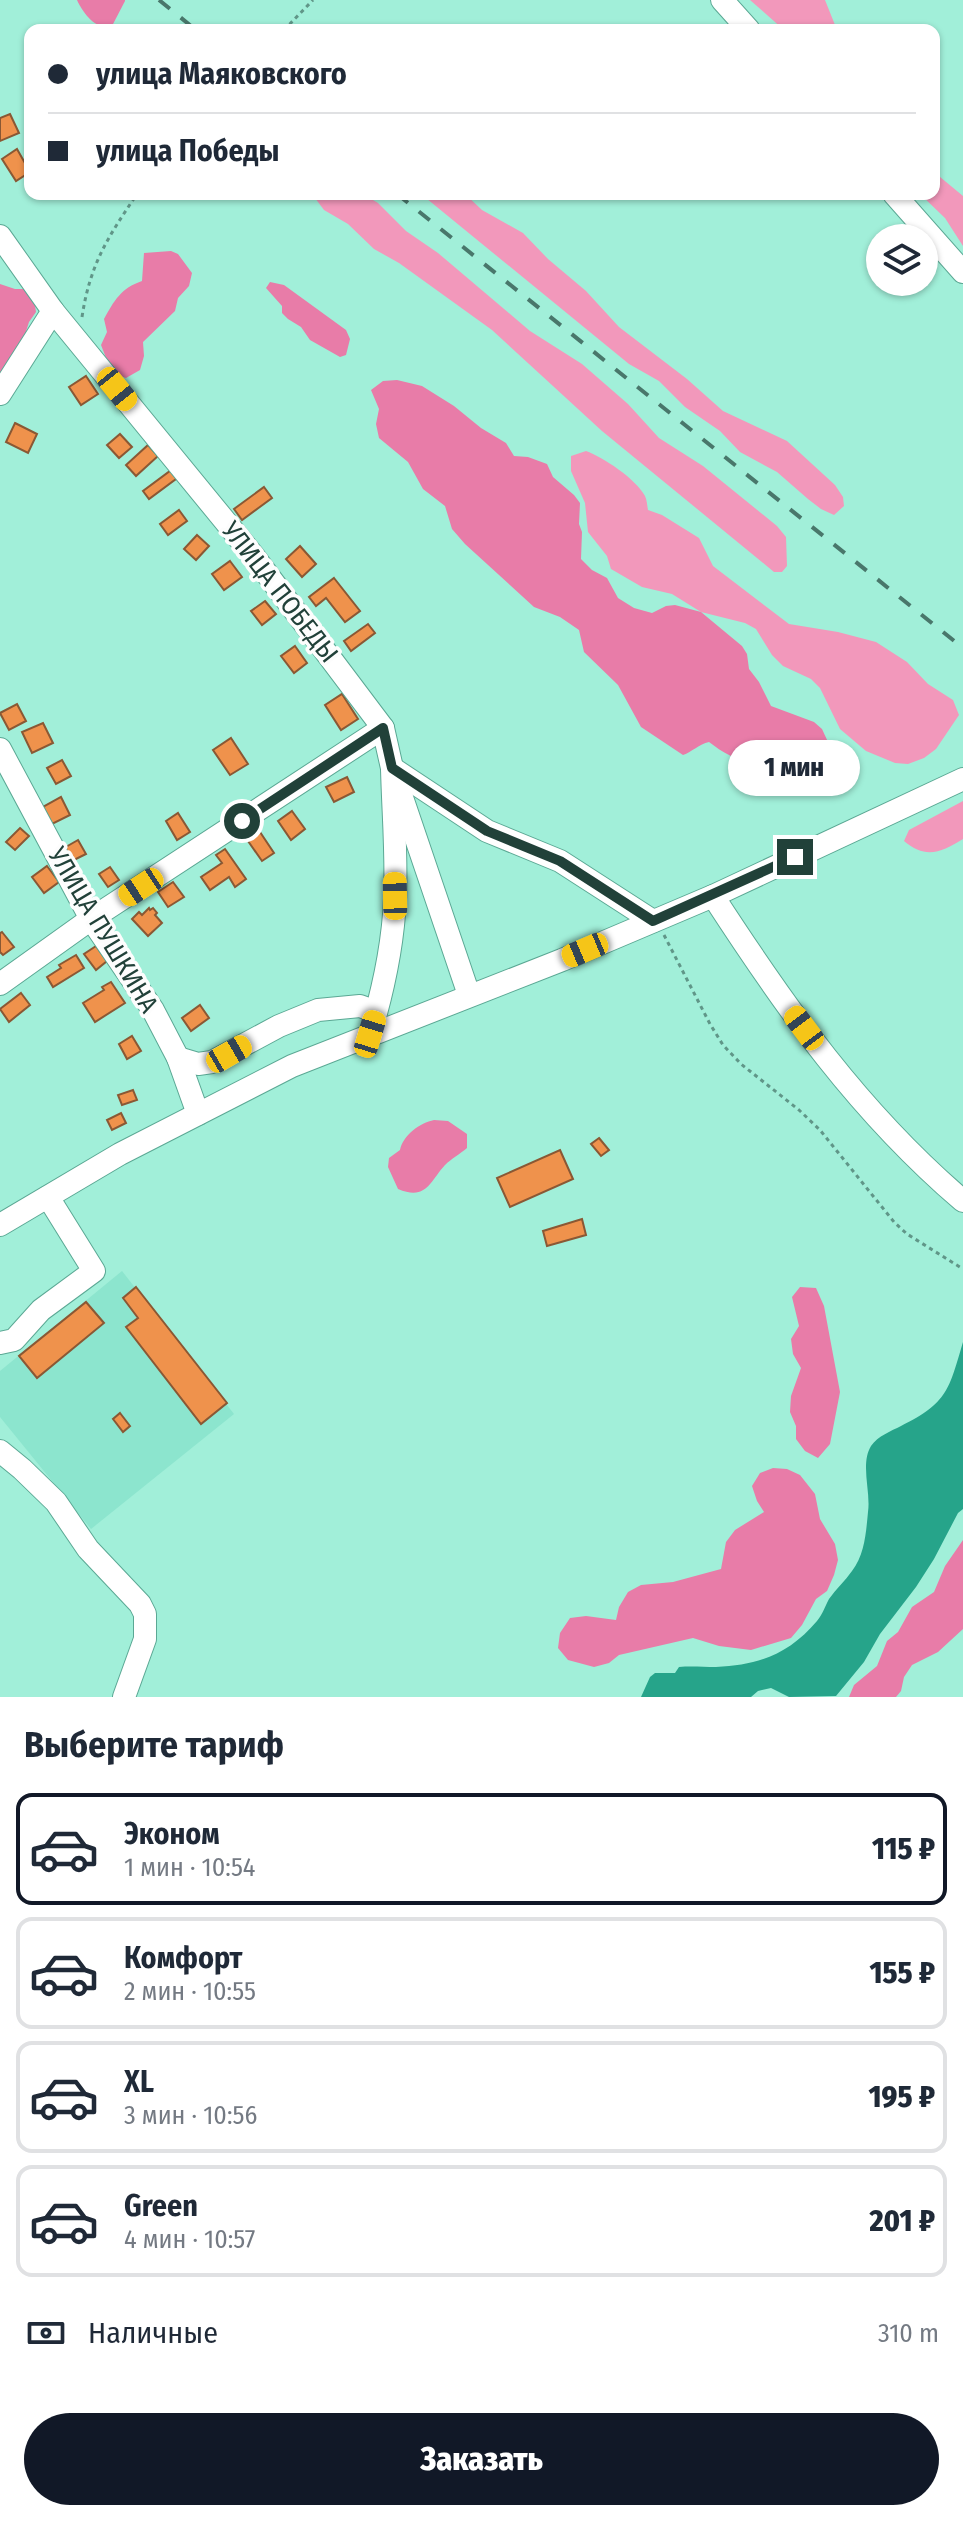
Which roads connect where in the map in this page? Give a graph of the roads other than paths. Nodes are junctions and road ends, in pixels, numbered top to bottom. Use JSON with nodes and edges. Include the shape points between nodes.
{"nodes":[{"id":1,"x":722,"y":0,"type":"edge"},
{"id":2,"x":744,"y":24,"type":"edge"},
{"id":3,"x":899,"y":200,"type":"edge"},
{"id":4,"x":0,"y":236,"type":"edge"},
{"id":5,"x":963,"y":272,"type":"edge"},
{"id":6,"x":53,"y":311,"type":"junction"},
{"id":7,"x":0,"y":394,"type":"edge"},
{"id":8,"x":383,"y":728,"type":"junction"},
{"id":9,"x":0,"y":749,"type":"edge"},
{"id":10,"x":392,"y":768,"type":"junction"},
{"id":11,"x":963,"y":779,"type":"edge"},
{"id":12,"x":713,"y":896,"type":"junction"},
{"id":13,"x":91,"y":919,"type":"junction"},
{"id":14,"x":653,"y":921,"type":"junction"},
{"id":15,"x":0,"y":984,"type":"edge"},
{"id":16,"x":469,"y":995,"type":"junction"},
{"id":17,"x":373,"y":1025,"type":"junction"},
{"id":18,"x":178,"y":1058,"type":"junction"},
{"id":19,"x":198,"y":1114,"type":"junction"},
{"id":20,"x":48,"y":1197,"type":"junction"},
{"id":21,"x":963,"y":1201,"type":"edge"},
{"id":22,"x":0,"y":1225,"type":"edge"},
{"id":23,"x":0,"y":1343,"type":"edge"},
{"id":24,"x":0,"y":1451,"type":"edge"},
{"id":25,"x":124,"y":1697,"type":"edge"}],
"edges":[{"from":1,"to":2,"type":"street"},
{"from":3,"to":5,"type":"street"},
{"from":4,"to":6,"type":"street","name":"УЛИЦА ПОБЕДЫ"},
{"from":6,"to":7,"type":"street"},
{"from":6,"to":8,"type":"street","name":"УЛИЦА ПОБЕДЫ","via":[[252,554]]},
{"from":8,"to":10,"type":"street","name":"УЛИЦА ПОБЕДЫ"},
{"from":8,"to":13,"type":"street"},
{"from":9,"to":13,"type":"street","name":"УЛИЦА ПУШКИНА"},
{"from":10,"to":14,"type":"street","via":[[487,831],[560,861]]},
{"from":10,"to":16,"type":"street","name":"УЛИЦА ПОБЕДЫ"},
{"from":10,"to":17,"type":"street","via":[[395,896]]},
{"from":11,"to":12,"type":"street"},
{"from":12,"to":14,"type":"street"},
{"from":12,"to":21,"type":"street","via":[[771,985],[853,1092]]},
{"from":13,"to":15,"type":"street"},
{"from":13,"to":18,"type":"street","name":"УЛИЦА ПУШКИНА","via":[[153,1010]]},
{"from":14,"to":16,"type":"street"},
{"from":16,"to":17,"type":"street"},
{"from":17,"to":18,"type":"street","via":[[371,1010],[360,1006],[318,1010],[212,1062]]},
{"from":17,"to":19,"type":"street"},
{"from":18,"to":19,"type":"street","name":"УЛИЦА ПУШКИНА"},
{"from":19,"to":20,"type":"street"},
{"from":20,"to":22,"type":"street"},
{"from":20,"to":23,"type":"street","via":[[94,1271],[41,1310],[14,1340]]},
{"from":24,"to":25,"type":"street","via":[[56,1502],[88,1549],[140,1604],[145,1639]]}]}
